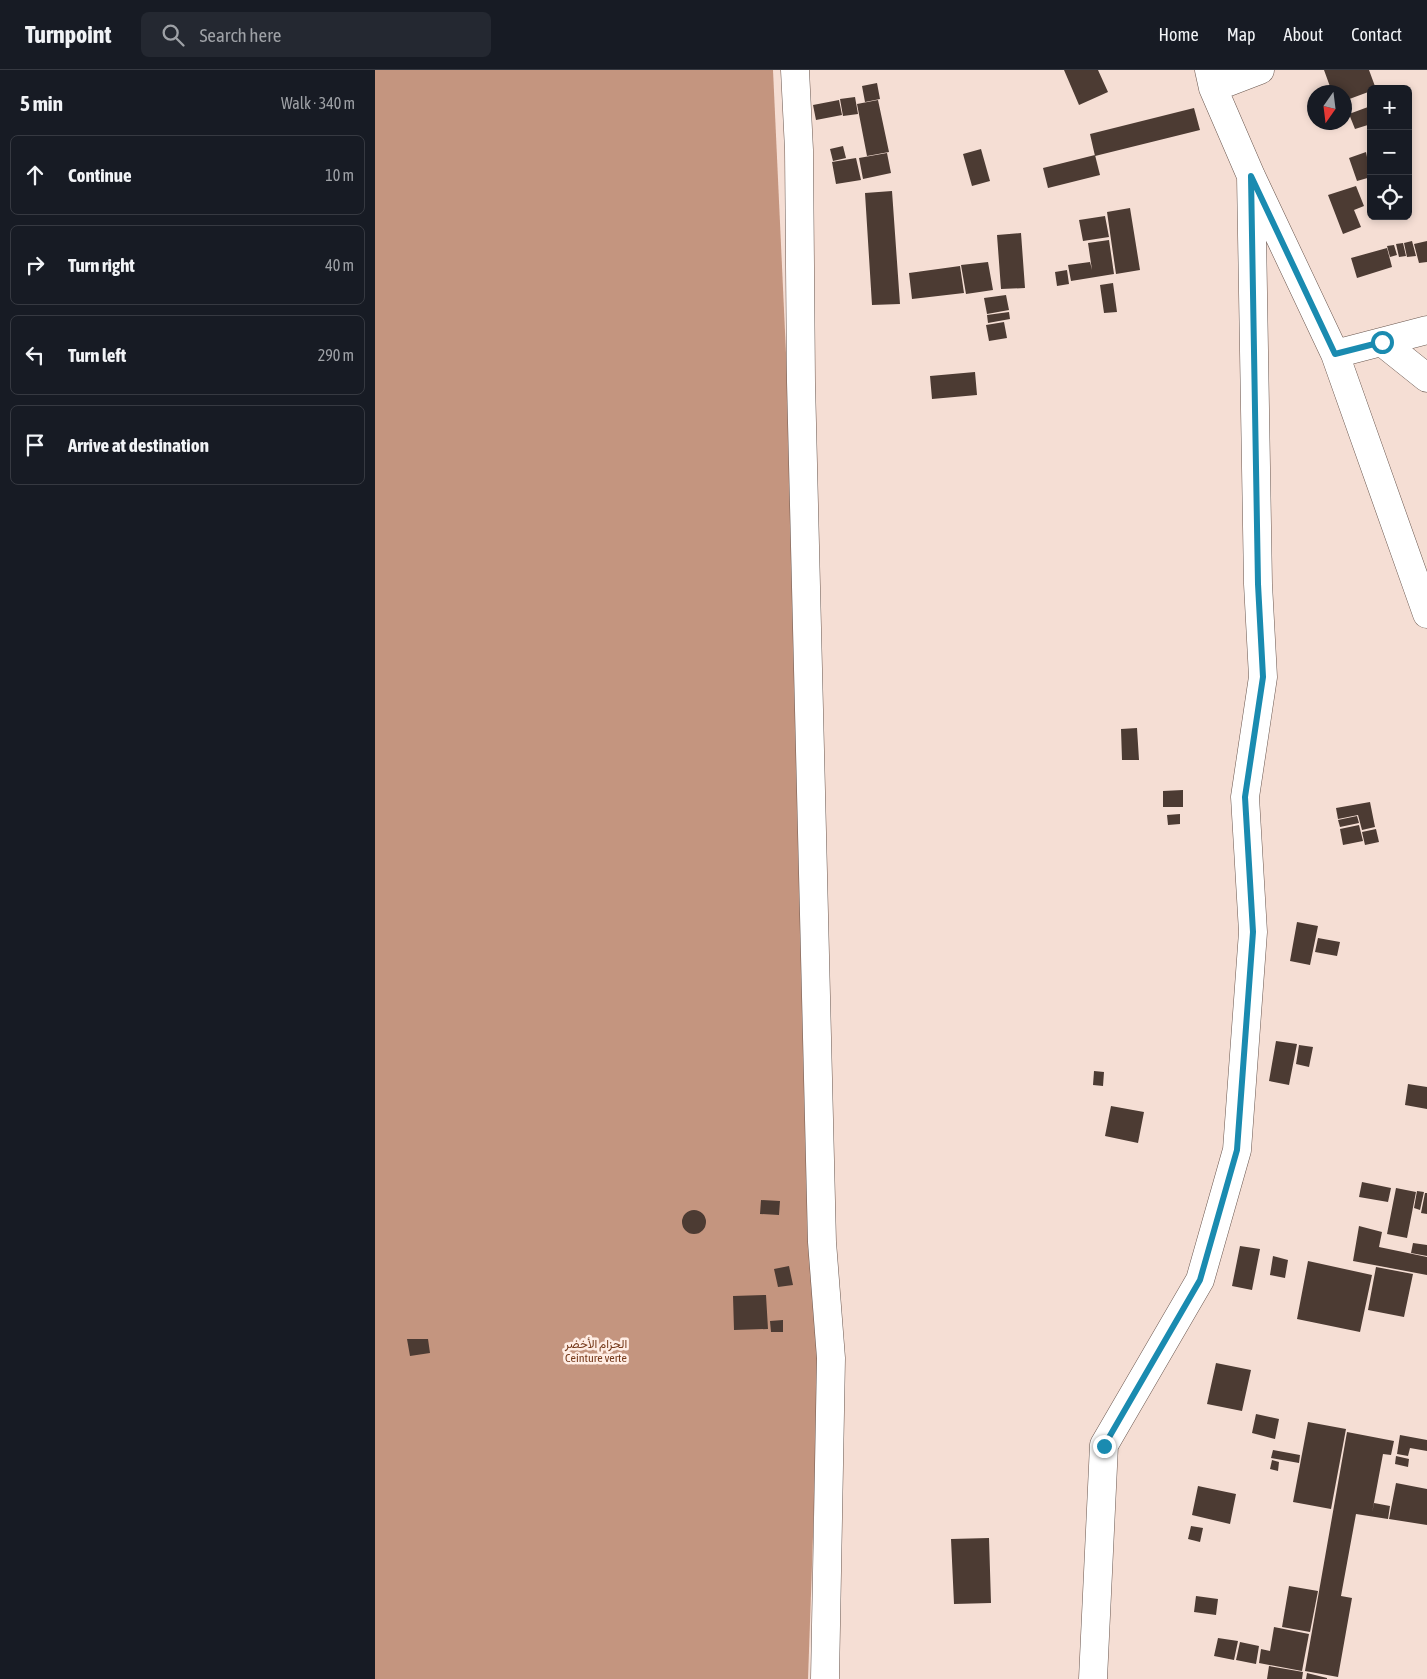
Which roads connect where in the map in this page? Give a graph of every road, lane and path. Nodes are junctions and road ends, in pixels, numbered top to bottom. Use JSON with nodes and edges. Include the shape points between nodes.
{"nodes":[{"id":1,"x":795,"y":70,"type":"edge"},
{"id":2,"x":1259,"y":70,"type":"edge"},
{"id":3,"x":1211,"y":79,"type":"edge"},
{"id":4,"x":1251,"y":176,"type":"junction"},
{"id":5,"x":1427,"y":330,"type":"edge"},
{"id":6,"x":1382,"y":342,"type":"junction"},
{"id":7,"x":1335,"y":354,"type":"junction"},
{"id":8,"x":1427,"y":378,"type":"edge"},
{"id":9,"x":1427,"y":614,"type":"edge"},
{"id":10,"x":825,"y":1679,"type":"edge"},
{"id":11,"x":1093,"y":1679,"type":"edge"}],
"edges":[{"from":1,"to":10,"type":"street","via":[[822,1242],[831,1358]]},
{"from":2,"to":3,"type":"street"},
{"from":3,"to":4,"type":"street"},
{"from":4,"to":7,"type":"street"},
{"from":4,"to":11,"type":"street","via":[[1258,584],[1263,677],[1245,797],[1253,932],[1237,1150],[1200,1280],[1104,1446]]},
{"from":5,"to":6,"type":"street"},
{"from":6,"to":7,"type":"street"},
{"from":6,"to":8,"type":"street"},
{"from":7,"to":9,"type":"street"}]}
